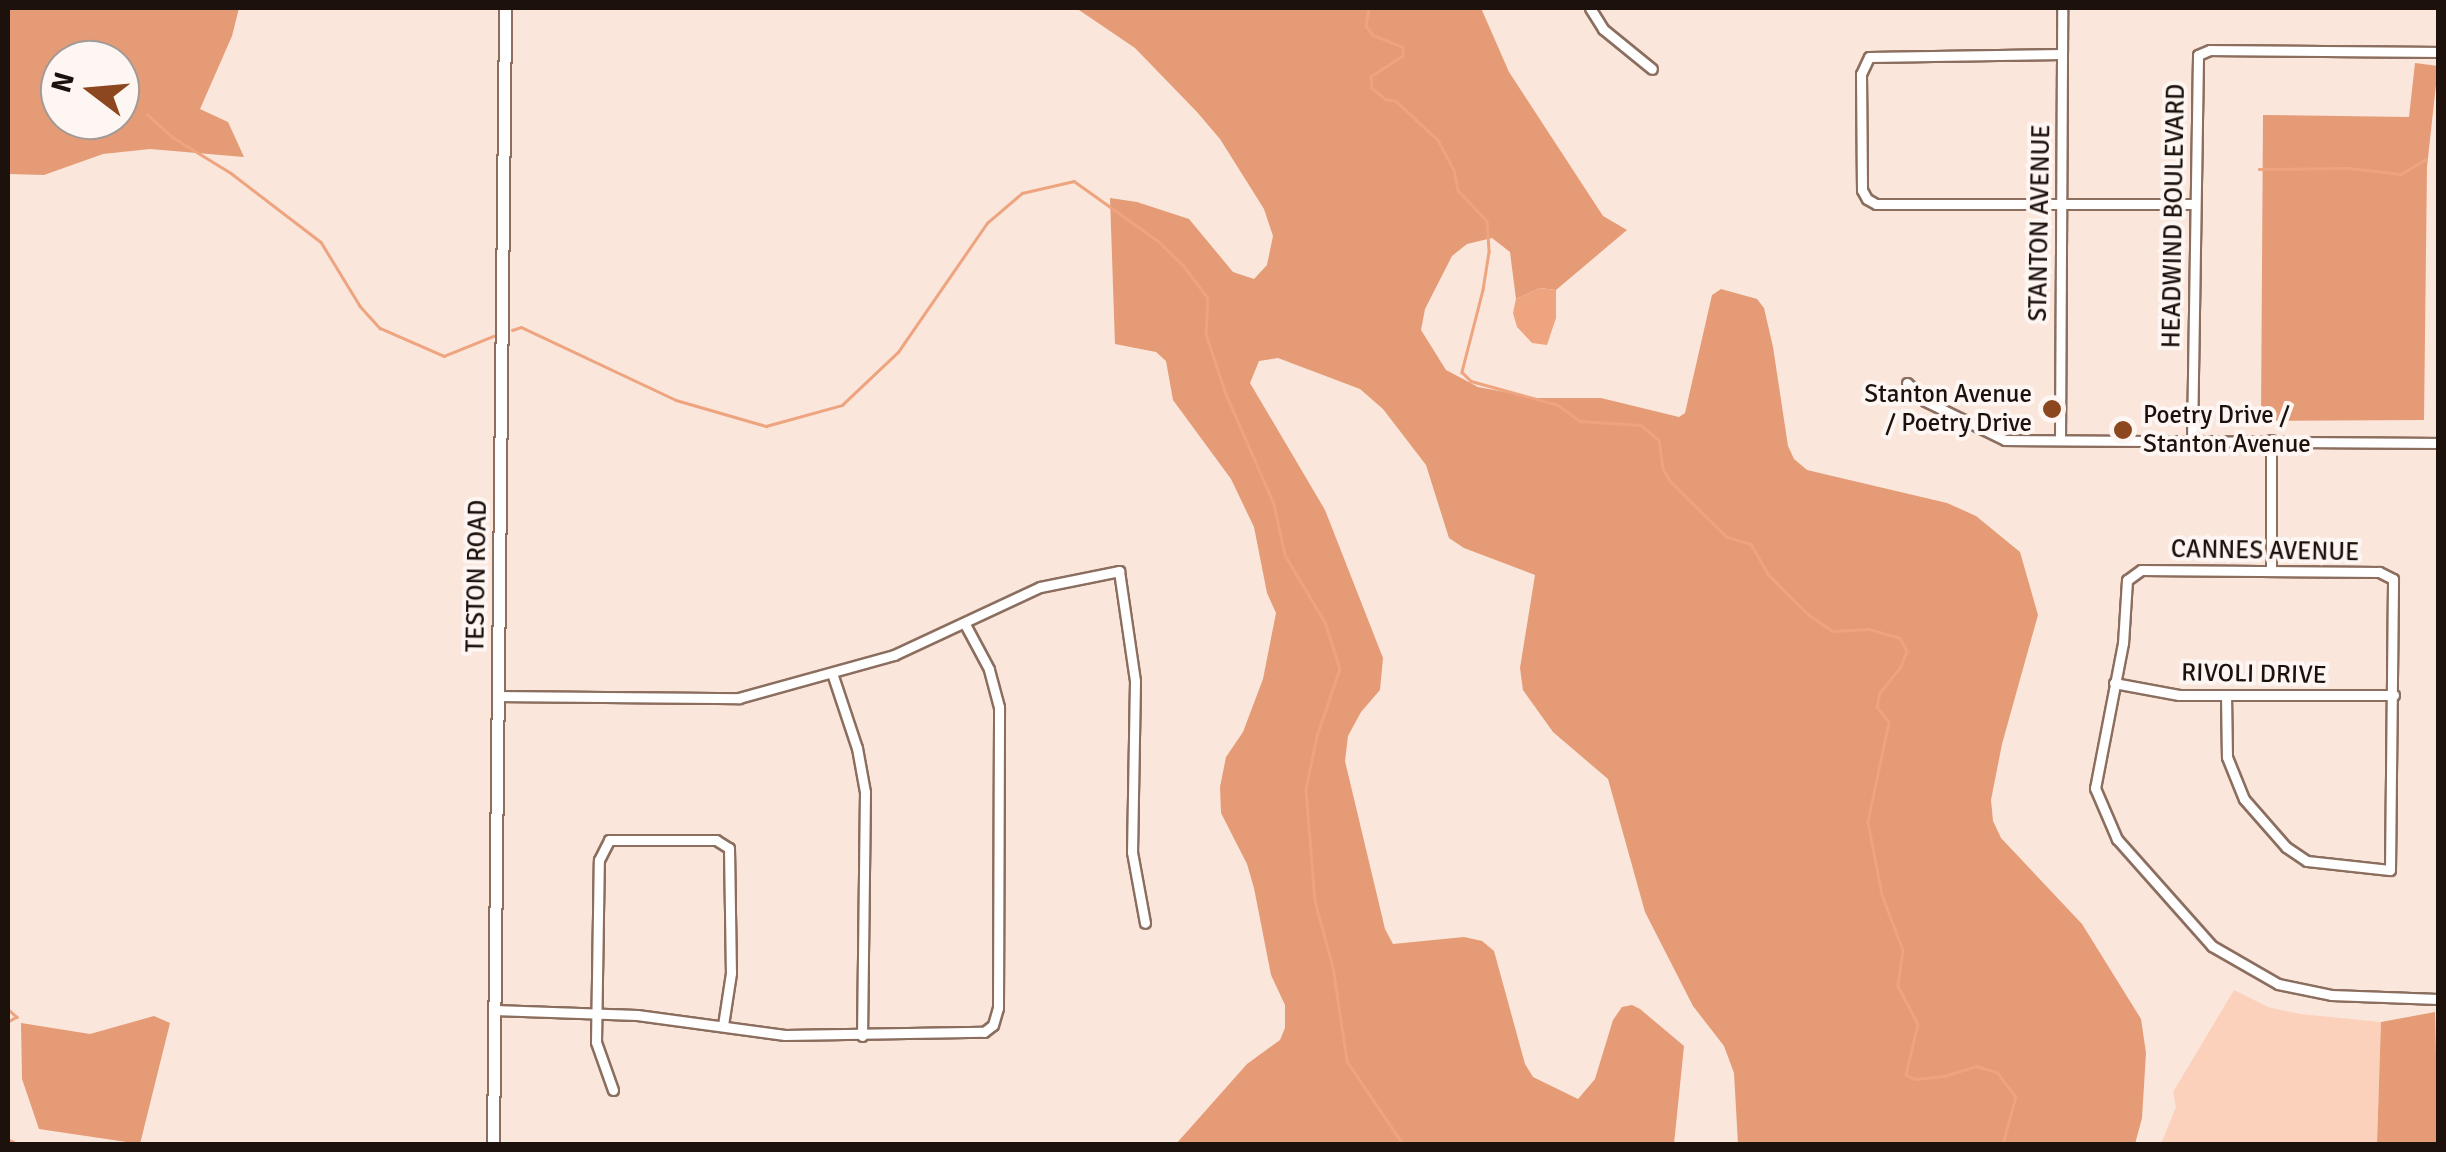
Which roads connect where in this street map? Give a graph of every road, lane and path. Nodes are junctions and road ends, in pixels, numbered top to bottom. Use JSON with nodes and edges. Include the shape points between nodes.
{"nodes":[{"id":1,"x":505,"y":8,"type":"edge"},
{"id":2,"x":1590,"y":8,"type":"edge"},
{"id":3,"x":2062,"y":8,"type":"edge"},
{"id":4,"x":2438,"y":52,"type":"edge"},
{"id":5,"x":2062,"y":54,"type":"junction"},
{"id":6,"x":1652,"y":69,"type":"dead end"},
{"id":7,"x":2061,"y":203,"type":"junction"},
{"id":8,"x":2194,"y":204,"type":"junction"},
{"id":9,"x":1907,"y":383,"type":"dead end"},
{"id":10,"x":2192,"y":439,"type":"junction"},
{"id":11,"x":2060,"y":440,"type":"junction"},
{"id":12,"x":2271,"y":440,"type":"junction"},
{"id":13,"x":2438,"y":443,"type":"edge"},
{"id":14,"x":2271,"y":570,"type":"junction"},
{"id":15,"x":965,"y":624,"type":"junction"},
{"id":16,"x":832,"y":674,"type":"junction"},
{"id":17,"x":2114,"y":683,"type":"junction"},
{"id":18,"x":2226,"y":695,"type":"junction"},
{"id":19,"x":2394,"y":695,"type":"junction"},
{"id":20,"x":498,"y":696,"type":"junction"},
{"id":21,"x":1144,"y":922,"type":"dead end"},
{"id":22,"x":2438,"y":998,"type":"edge"},
{"id":23,"x":494,"y":1010,"type":"junction"},
{"id":24,"x":600,"y":1012,"type":"junction"},
{"id":25,"x":723,"y":1025,"type":"junction"},
{"id":26,"x":862,"y":1036,"type":"junction"},
{"id":27,"x":614,"y":1090,"type":"dead end"},
{"id":28,"x":493,"y":1144,"type":"edge"}],
"edges":[{"from":1,"to":20,"type":"street","name":"TESTON ROAD"},
{"from":2,"to":6,"type":"street","via":[[1603,29]]},
{"from":3,"to":5,"type":"street","name":"STANTON AVENUE"},
{"from":4,"to":8,"type":"street","name":"HEADWIND BOULEVARD","via":[[2198,55]]},
{"from":5,"to":7,"type":"street","name":"STANTON AVENUE"},
{"from":5,"to":7,"type":"street","via":[[1881,53],[1868,57],[1861,74],[1867,199]]},
{"from":7,"to":8,"type":"street"},
{"from":7,"to":11,"type":"street","name":"STANTON AVENUE"},
{"from":8,"to":10,"type":"street","name":"HEADWIND BOULEVARD"},
{"from":9,"to":11,"type":"street","via":[[1925,402],[1986,434],[2021,442]]},
{"from":10,"to":11,"type":"street"},
{"from":10,"to":12,"type":"street"},
{"from":12,"to":13,"type":"street"},
{"from":12,"to":14,"type":"street"},
{"from":14,"to":17,"type":"street","name":"CANNES AVENUE","via":[[2141,570],[2127,580]]},
{"from":14,"to":19,"type":"street","name":"CANNES AVENUE","via":[[2379,572],[2393,579]]},
{"from":15,"to":16,"type":"street"},
{"from":15,"to":21,"type":"street","via":[[1040,587],[1119,571],[1135,681],[1132,852]]},
{"from":15,"to":26,"type":"street","via":[[989,669],[999,707],[997,1017],[976,1034]]},
{"from":16,"to":20,"type":"street","via":[[724,700]]},
{"from":16,"to":26,"type":"street","via":[[865,792]]},
{"from":17,"to":18,"type":"street","name":"RIVOLI DRIVE"},
{"from":17,"to":22,"type":"street","name":"CANNES AVENUE","via":[[2095,788],[2117,840],[2212,946],[2278,984],[2331,994]]},
{"from":18,"to":19,"type":"street","name":"RIVOLI DRIVE"},
{"from":18,"to":19,"type":"street","via":[[2227,757],[2244,799],[2286,847],[2321,864],[2390,870]]},
{"from":20,"to":23,"type":"street","name":"TESTON ROAD"},
{"from":23,"to":24,"type":"street"},
{"from":23,"to":28,"type":"street","name":"TESTON ROAD"},
{"from":24,"to":25,"type":"street"},
{"from":24,"to":25,"type":"street","via":[[604,846],[616,838],[716,840],[732,856],[731,973]]},
{"from":24,"to":27,"type":"street","via":[[597,1054]]},
{"from":25,"to":26,"type":"street"}]}
